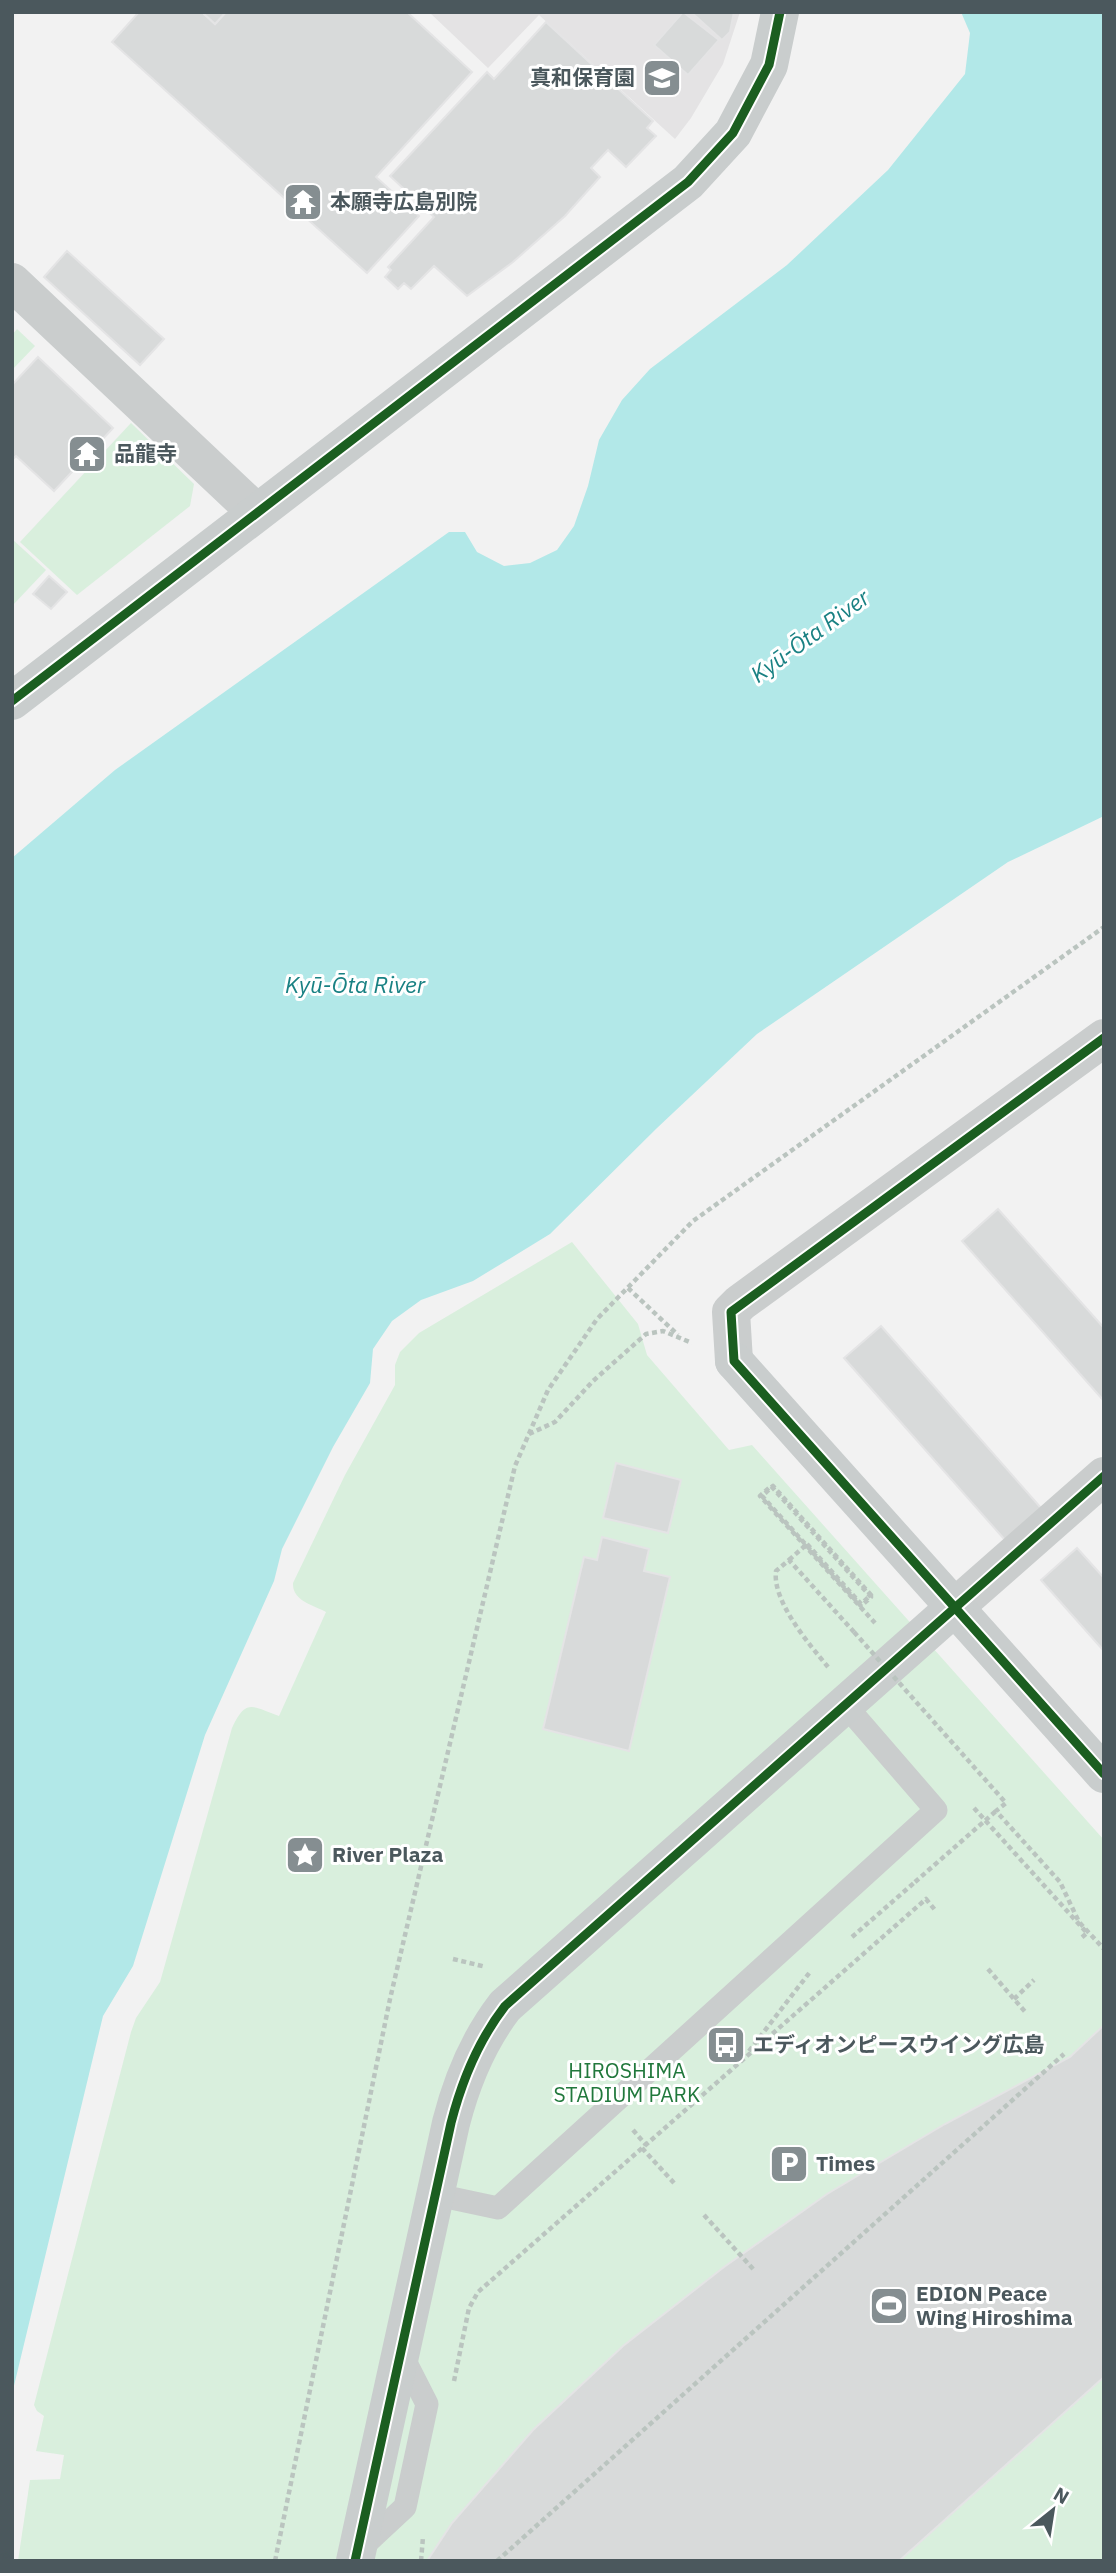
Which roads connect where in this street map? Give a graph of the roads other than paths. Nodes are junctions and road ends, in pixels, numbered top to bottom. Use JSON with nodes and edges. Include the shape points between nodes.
{"nodes":[{"id":1,"x":780,"y":12,"type":"edge"},
{"id":2,"x":12,"y":282,"type":"edge"},
{"id":3,"x":256,"y":512,"type":"junction"},
{"id":4,"x":12,"y":701,"type":"edge"},
{"id":5,"x":1104,"y":1038,"type":"edge"},
{"id":6,"x":1104,"y":1476,"type":"edge"},
{"id":7,"x":955,"y":1607,"type":"junction"},
{"id":8,"x":846,"y":1706,"type":"junction"},
{"id":9,"x":1104,"y":1774,"type":"edge"},
{"id":10,"x":437,"y":2195,"type":"junction"},
{"id":11,"x":356,"y":2556,"type":"edge"}],
"edges":[{"from":1,"to":3,"type":"street","via":[[769,65],[733,133],[688,182]]},
{"from":2,"to":3,"type":"street"},
{"from":3,"to":4,"type":"street"},
{"from":5,"to":7,"type":"street","via":[[731,1312],[734,1361]]},
{"from":6,"to":7,"type":"street"},
{"from":7,"to":8,"type":"street"},
{"from":7,"to":9,"type":"street"},
{"from":8,"to":10,"type":"street","via":[[505,2006],[486,2030],[460,2088]]},
{"from":8,"to":10,"type":"lane","via":[[936,1810],[498,2208]]},
{"from":10,"to":11,"type":"street"}]}
